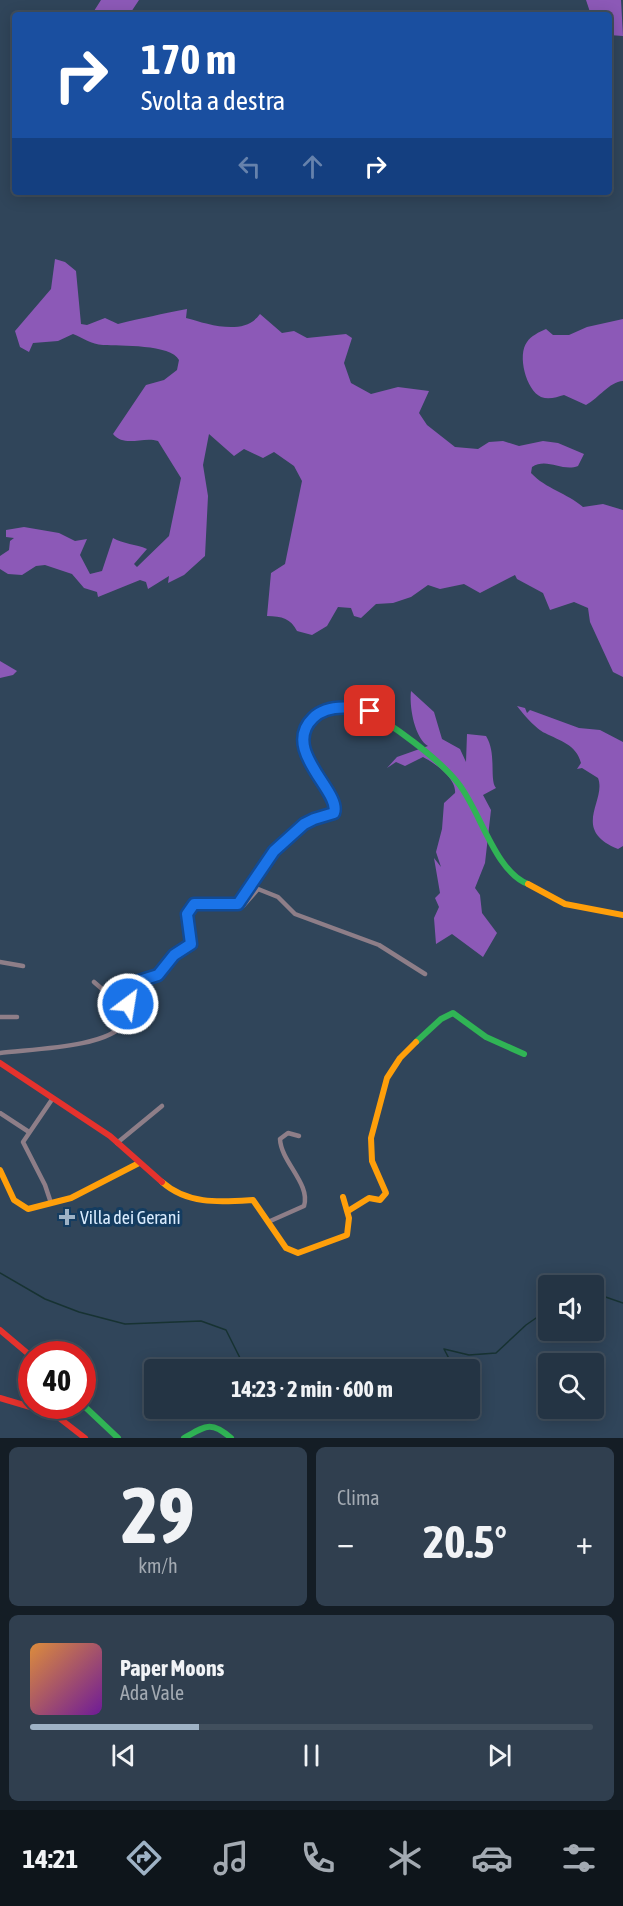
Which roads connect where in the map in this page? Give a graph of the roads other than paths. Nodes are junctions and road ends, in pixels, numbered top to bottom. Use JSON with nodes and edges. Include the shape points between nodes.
{"nodes":[{"id":1,"x":238,"y":904,"type":"junction"},
{"id":2,"x":623,"y":915,"type":"edge"},
{"id":3,"x":0,"y":962,"type":"edge"},
{"id":4,"x":23,"y":966,"type":"dead end"},
{"id":5,"x":425,"y":974,"type":"dead end"},
{"id":6,"x":94,"y":982,"type":"dead end"},
{"id":7,"x":128,"y":1004,"type":"junction"},
{"id":8,"x":0,"y":1017,"type":"edge"},
{"id":9,"x":17,"y":1017,"type":"dead end"},
{"id":10,"x":0,"y":1053,"type":"edge"},
{"id":11,"x":524,"y":1054,"type":"dead end"},
{"id":12,"x":0,"y":1062,"type":"edge"},
{"id":13,"x":53,"y":1098,"type":"junction"},
{"id":14,"x":162,"y":1106,"type":"dead end"},
{"id":15,"x":0,"y":1113,"type":"edge"},
{"id":16,"x":29,"y":1132,"type":"junction"},
{"id":17,"x":299,"y":1136,"type":"dead end"},
{"id":18,"x":117,"y":1143,"type":"junction"},
{"id":19,"x":140,"y":1163,"type":"junction"},
{"id":20,"x":1,"y":1177,"type":"edge"},
{"id":21,"x":343,"y":1197,"type":"dead end"},
{"id":22,"x":51,"y":1203,"type":"junction"},
{"id":23,"x":348,"y":1211,"type":"junction"},
{"id":24,"x":268,"y":1222,"type":"junction"},
{"id":25,"x":0,"y":1330,"type":"edge"},
{"id":26,"x":18,"y":1346,"type":"edge"},
{"id":27,"x":0,"y":1398,"type":"edge"},
{"id":28,"x":96,"y":1417,"type":"edge"},
{"id":29,"x":86,"y":1438,"type":"edge"},
{"id":30,"x":118,"y":1438,"type":"edge"},
{"id":31,"x":184,"y":1438,"type":"edge"},
{"id":32,"x":231,"y":1438,"type":"edge"}],
"edges":[{"from":1,"to":2,"type":"street","via":[[274,851],[304,824],[334,813],[335,803],[306,756],[305,738],[308,725],[318,714],[351,707],[370,711],[449,769],[517,879],[556,900]]},
{"from":1,"to":5,"type":"street","via":[[243,906],[258,889],[265,890],[295,914],[379,945]]},
{"from":1,"to":7,"type":"street","via":[[194,904],[187,914],[191,944],[174,955],[158,975],[136,982]]},
{"from":3,"to":4,"type":"street"},
{"from":6,"to":7,"type":"street","via":[[116,1001]]},
{"from":7,"to":10,"type":"street","via":[[124,1023],[111,1035],[87,1042]]},
{"from":8,"to":9,"type":"street"},
{"from":11,"to":23,"type":"street","via":[[486,1037],[453,1013],[418,1038],[404,1051],[378,1094],[370,1154],[386,1193],[380,1200],[369,1198]]},
{"from":12,"to":13,"type":"street"},
{"from":13,"to":16,"type":"street"},
{"from":13,"to":18,"type":"street"},
{"from":14,"to":18,"type":"street"},
{"from":15,"to":16,"type":"street"},
{"from":16,"to":22,"type":"street","via":[[24,1149]]},
{"from":17,"to":24,"type":"street","via":[[288,1133],[280,1139],[280,1146],[306,1200],[304,1206]]},
{"from":18,"to":19,"type":"street"},
{"from":19,"to":22,"type":"street","via":[[70,1198]]},
{"from":19,"to":24,"type":"street","via":[[175,1194],[212,1203],[253,1200]]},
{"from":20,"to":22,"type":"street","via":[[14,1200],[28,1209]]},
{"from":21,"to":23,"type":"street"},
{"from":23,"to":24,"type":"street","via":[[347,1235],[298,1253],[286,1248]]},
{"from":25,"to":26,"type":"street"},
{"from":27,"to":29,"type":"street","via":[[54,1414]]},
{"from":28,"to":30,"type":"street"},
{"from":31,"to":32,"type":"street","via":[[206,1426],[219,1427]]}]}
